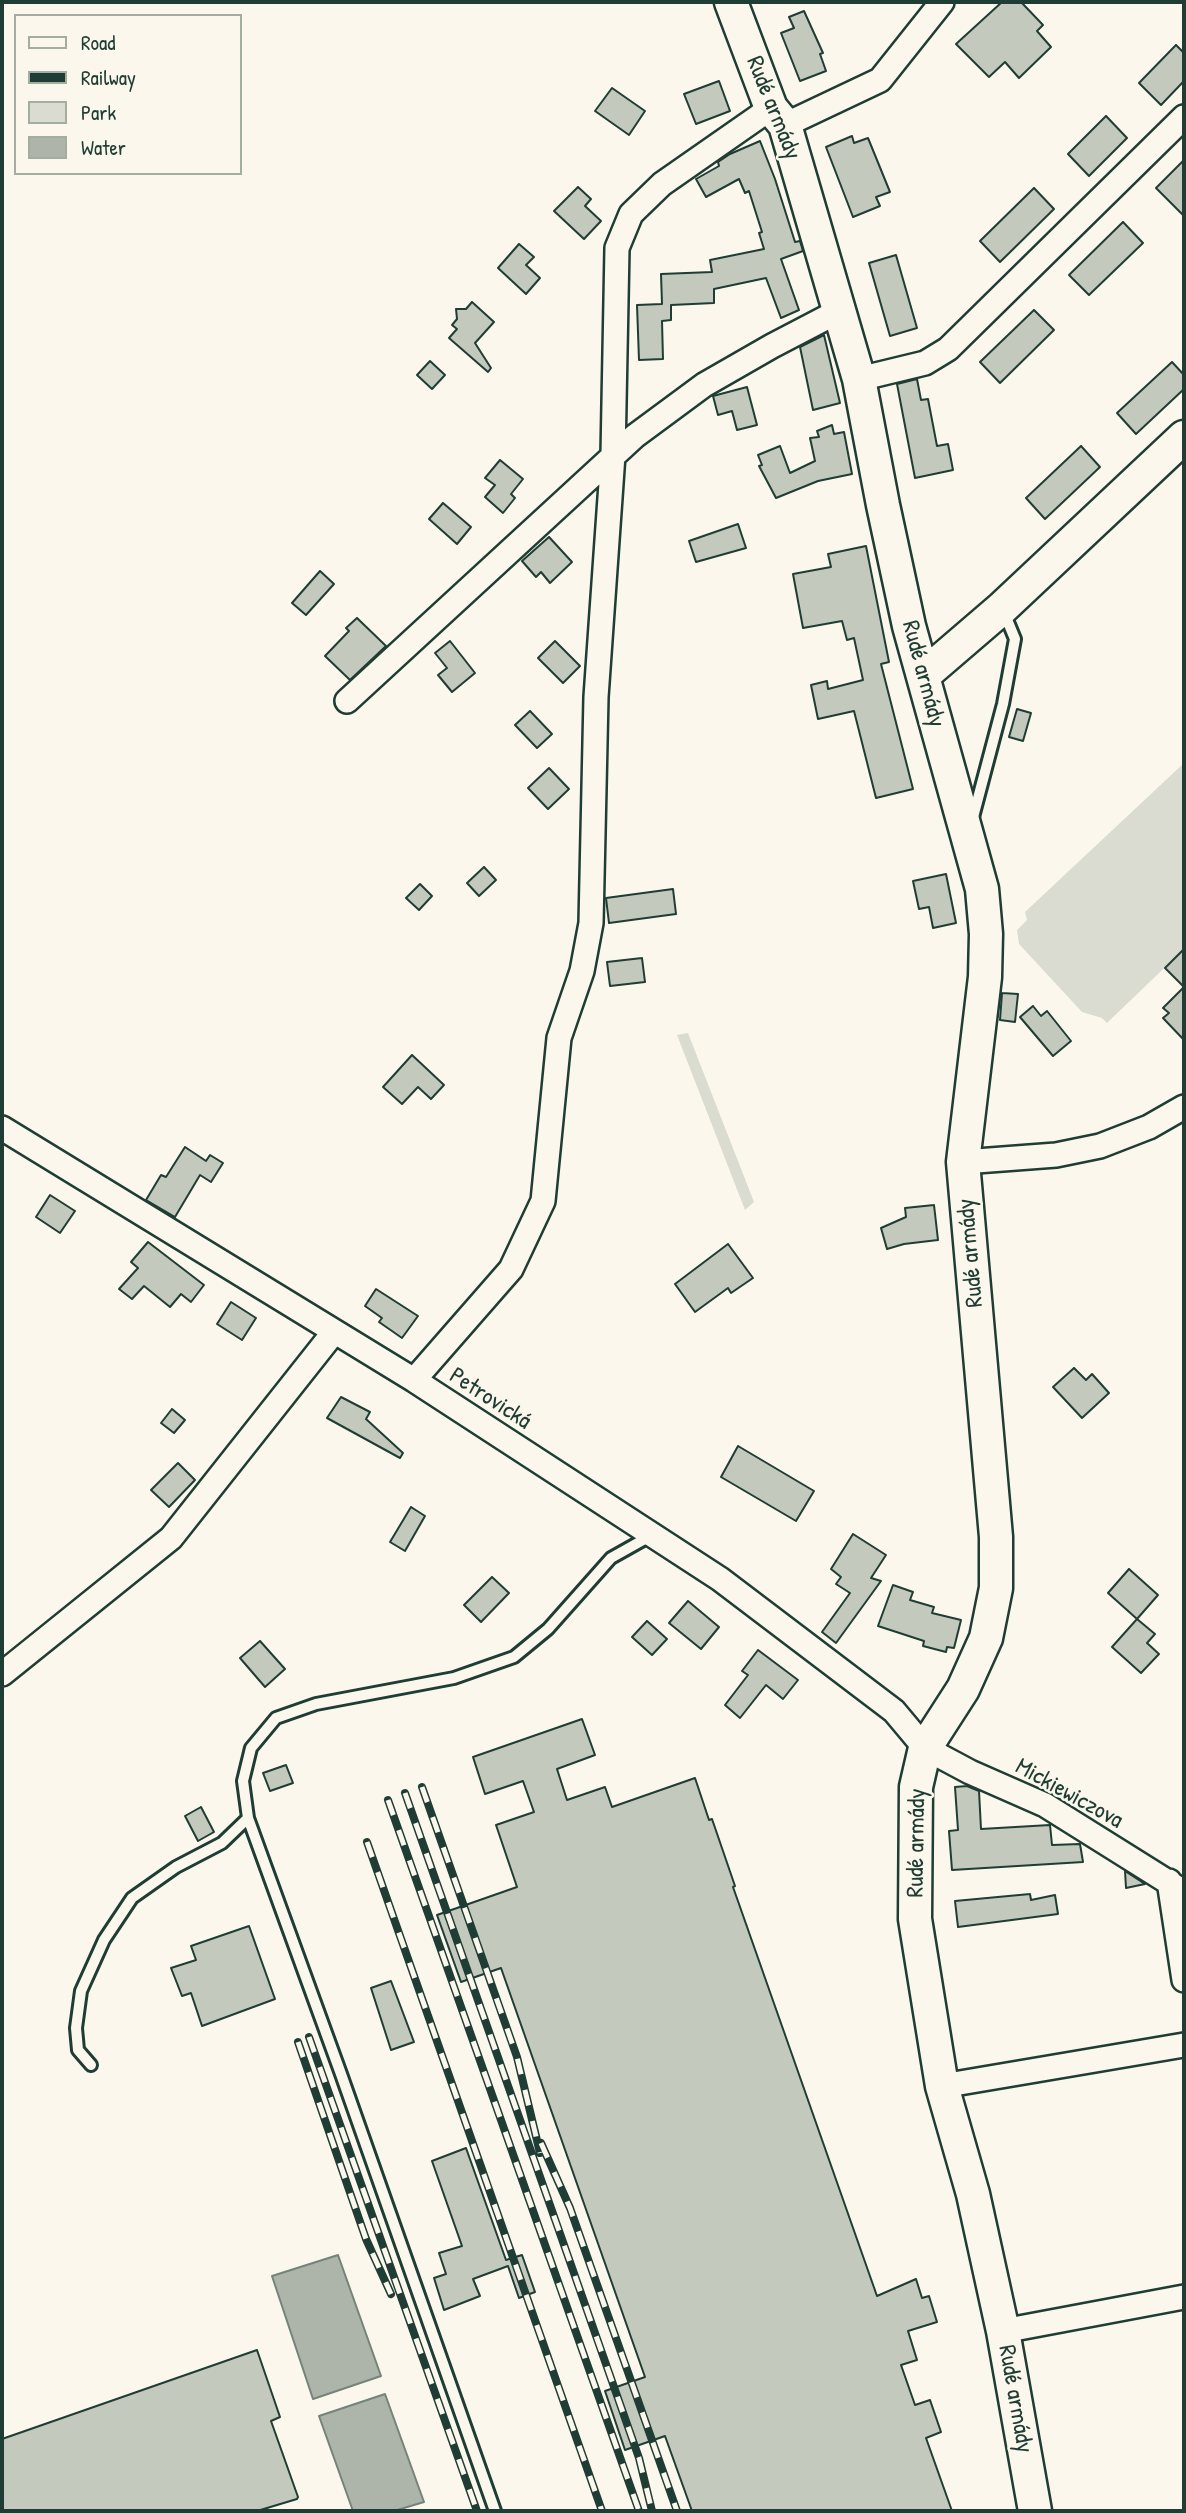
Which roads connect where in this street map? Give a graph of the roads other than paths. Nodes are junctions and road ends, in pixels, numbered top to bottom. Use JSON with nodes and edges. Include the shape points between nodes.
{"nodes":[{"id":1,"x":732,"y":2,"type":"edge"},
{"id":2,"x":942,"y":2,"type":"edge"},
{"id":3,"x":778,"y":117,"type":"junction"},
{"id":4,"x":1184,"y":117,"type":"edge"},
{"id":5,"x":839,"y":312,"type":"junction"},
{"id":6,"x":859,"y":379,"type":"junction"},
{"id":7,"x":1184,"y":437,"type":"edge"},
{"id":8,"x":613,"y":455,"type":"junction"},
{"id":9,"x":1002,"y":608,"type":"junction"},
{"id":10,"x":924,"y":675,"type":"junction"},
{"id":11,"x":346,"y":701,"type":"dead end"},
{"id":12,"x":968,"y":837,"type":"junction"},
{"id":13,"x":1184,"y":1107,"type":"edge"},
{"id":14,"x":2,"y":1128,"type":"edge"},
{"id":15,"x":963,"y":1162,"type":"junction"},
{"id":16,"x":334,"y":1332,"type":"junction"},
{"id":17,"x":414,"y":1380,"type":"junction"},
{"id":18,"x":652,"y":1535,"type":"junction"},
{"id":19,"x":2,"y":1675,"type":"edge"},
{"id":20,"x":925,"y":1748,"type":"junction"},
{"id":21,"x":248,"y":1818,"type":"junction"},
{"id":22,"x":1177,"y":1887,"type":"edge"},
{"id":23,"x":1184,"y":1980,"type":"edge"},
{"id":24,"x":1184,"y":2045,"type":"edge"},
{"id":25,"x":91,"y":2064,"type":"dead end"},
{"id":26,"x":942,"y":2086,"type":"junction"},
{"id":27,"x":1184,"y":2297,"type":"edge"},
{"id":28,"x":1003,"y":2331,"type":"junction"},
{"id":29,"x":495,"y":2511,"type":"edge"},
{"id":30,"x":1035,"y":2511,"type":"edge"}],
"edges":[{"from":1,"to":3,"type":"main road","name":"Rudé armády"},
{"from":2,"to":3,"type":"street","via":[[880,80]]},
{"from":3,"to":5,"type":"main road","name":"Rudé armády"},
{"from":3,"to":8,"type":"street","via":[[662,184],[632,214],[617,248]]},
{"from":4,"to":6,"type":"street","via":[[948,349],[925,363]]},
{"from":5,"to":6,"type":"main road","name":"Rudé armády"},
{"from":5,"to":8,"type":"street","via":[[704,385]]},
{"from":6,"to":10,"type":"main road","name":"Rudé armády","via":[[909,626]]},
{"from":7,"to":9,"type":"main road"},
{"from":8,"to":11,"type":"street"},
{"from":8,"to":17,"type":"street","via":[[596,697],[591,923],[582,971],[559,1038],[543,1201],[511,1269]]},
{"from":9,"to":10,"type":"main road"},
{"from":9,"to":12,"type":"lane","via":[[1015,639],[1003,705]]},
{"from":10,"to":12,"type":"main road","name":"Rudé armády"},
{"from":12,"to":15,"type":"main road","name":"Rudé armády","via":[[982,889],[986,933]]},
{"from":13,"to":15,"type":"street","via":[[1100,1146],[1056,1155]]},
{"from":14,"to":16,"type":"street","name":"Petrovická"},
{"from":15,"to":20,"type":"main road","name":"Rudé armády","via":[[996,1537],[996,1588],[981,1650],[963,1689]]},
{"from":16,"to":17,"type":"street","name":"Petrovická"},
{"from":16,"to":19,"type":"street","via":[[171,1538]]},
{"from":17,"to":18,"type":"street","name":"Petrovická"},
{"from":18,"to":20,"type":"street","name":"Petrovická","via":[[720,1579],[894,1711]]},
{"from":18,"to":21,"type":"lane","via":[[611,1558],[548,1629],[514,1657],[454,1678],[316,1704],[275,1718],[251,1748],[243,1781]]},
{"from":20,"to":22,"type":"street","name":"Mickiewiczova","via":[[1045,1805]]},
{"from":20,"to":26,"type":"main road","name":"Rudé armády","via":[[916,1787],[915,1919]]},
{"from":21,"to":25,"type":"lane","via":[[222,1843],[176,1867],[132,1898],[104,1940],[81,1991],[76,2028],[78,2050]]},
{"from":21,"to":29,"type":"lane"},
{"from":22,"to":23,"type":"street"},
{"from":24,"to":26,"type":"street"},
{"from":26,"to":28,"type":"main road","name":"Rudé armády","via":[[973,2194]]},
{"from":27,"to":28,"type":"street"},
{"from":28,"to":30,"type":"main road","name":"Rudé armády"}]}
